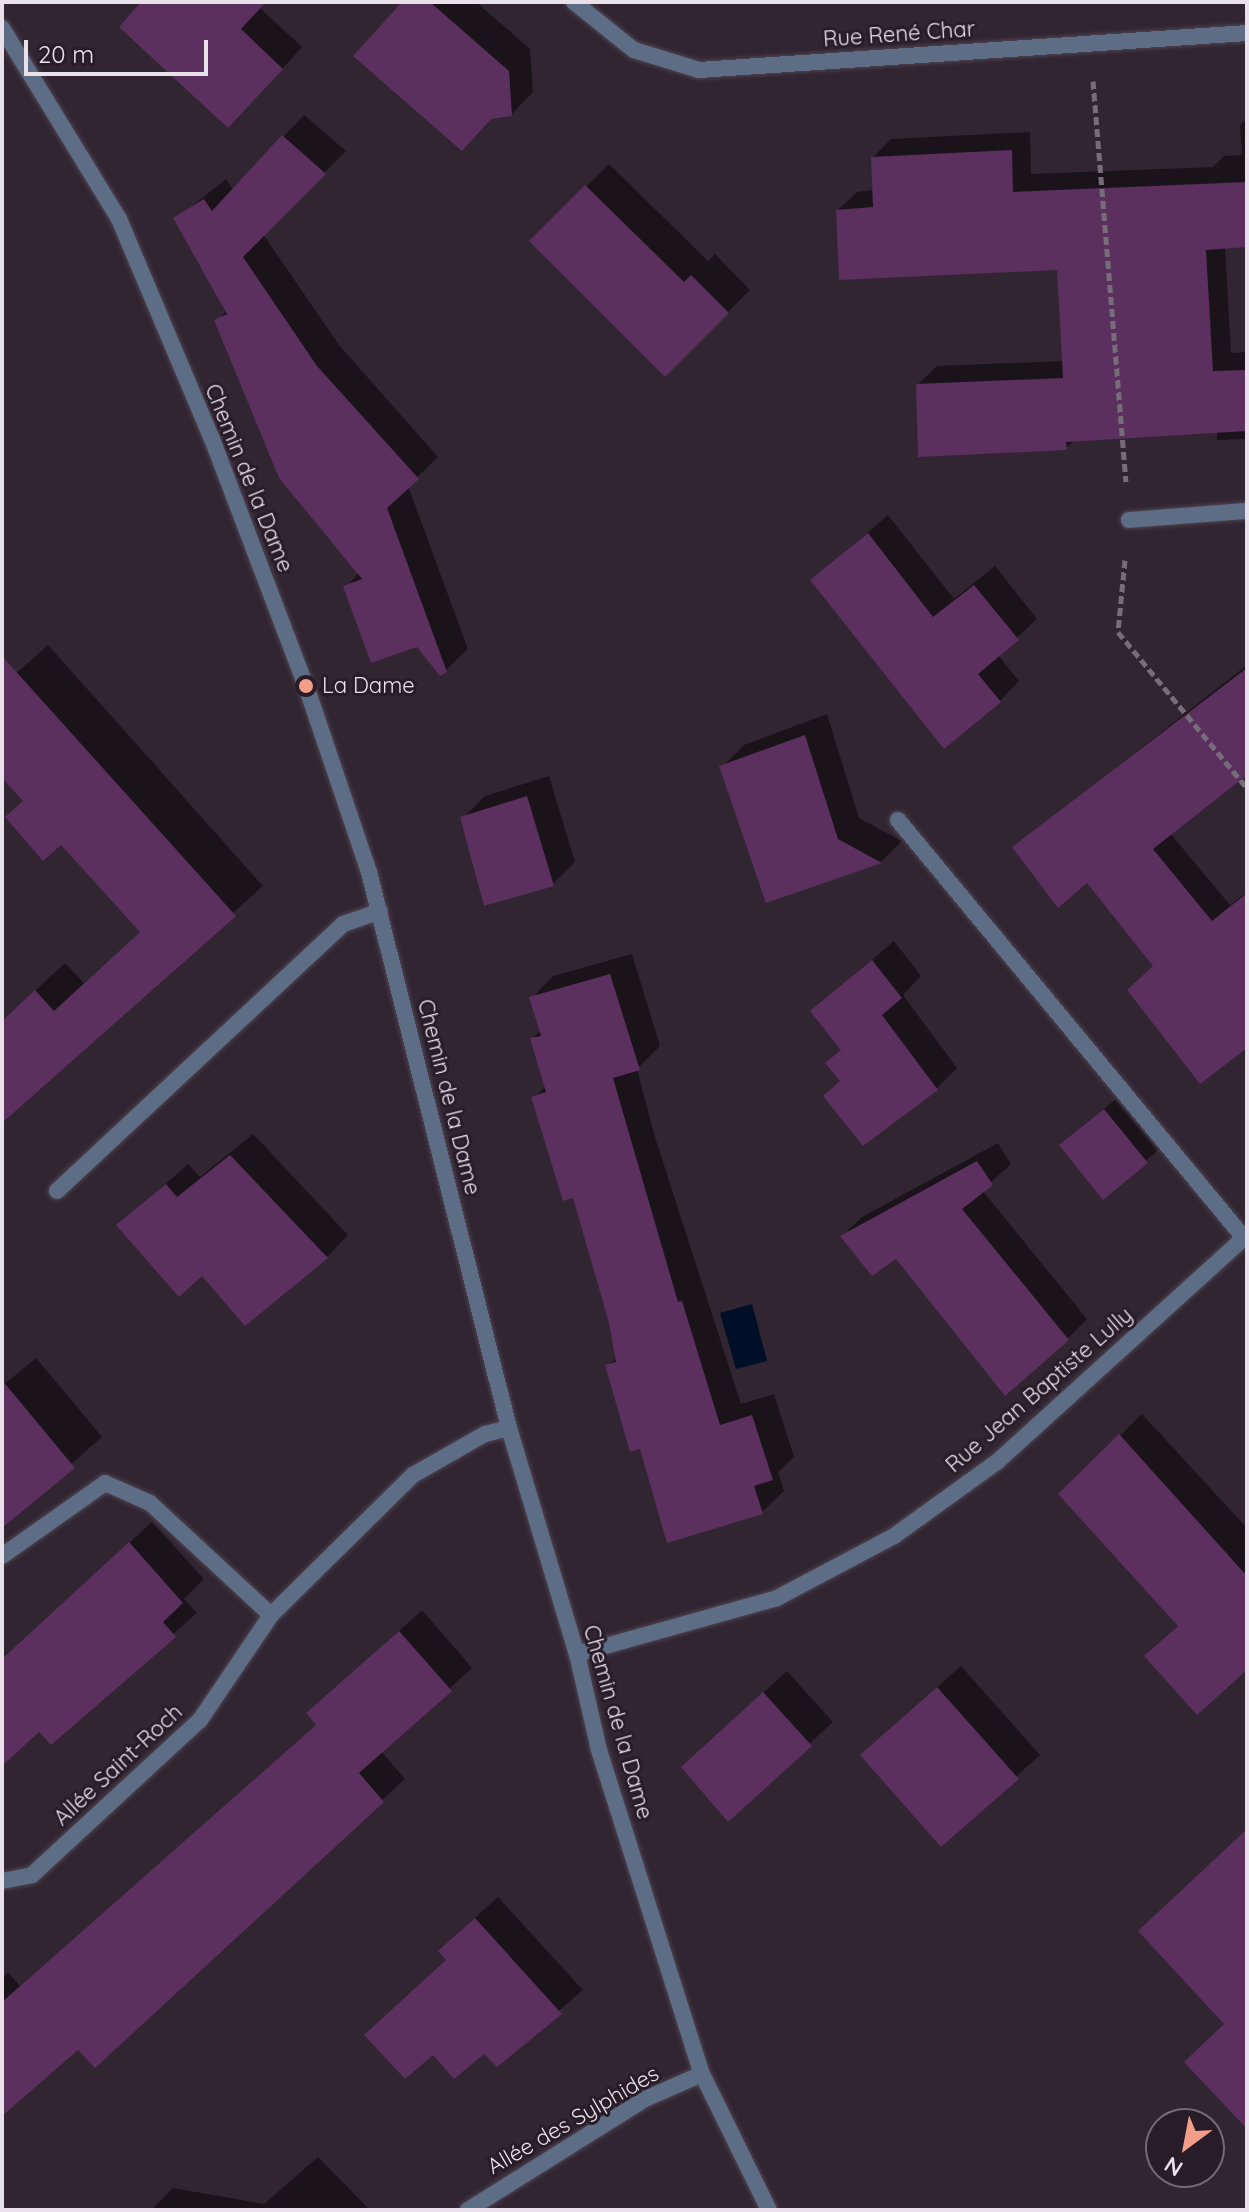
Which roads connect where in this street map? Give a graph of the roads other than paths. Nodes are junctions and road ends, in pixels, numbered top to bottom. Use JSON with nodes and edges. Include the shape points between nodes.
{"nodes":[{"id":1,"x":574,"y":2,"type":"edge"},
{"id":2,"x":2,"y":28,"type":"edge"},
{"id":3,"x":1247,"y":33,"type":"edge"},
{"id":4,"x":1247,"y":511,"type":"edge"},
{"id":5,"x":1129,"y":520,"type":"road end"},
{"id":6,"x":898,"y":820,"type":"dead end"},
{"id":7,"x":380,"y":911,"type":"junction"},
{"id":8,"x":57,"y":1191,"type":"dead end"},
{"id":9,"x":1245,"y":1236,"type":"edge"},
{"id":10,"x":509,"y":1428,"type":"junction"},
{"id":11,"x":2,"y":1556,"type":"edge"},
{"id":12,"x":271,"y":1615,"type":"junction"},
{"id":13,"x":577,"y":1654,"type":"junction"},
{"id":14,"x":2,"y":1881,"type":"edge"},
{"id":15,"x":702,"y":2074,"type":"junction"},
{"id":16,"x":468,"y":2210,"type":"edge"},
{"id":17,"x":769,"y":2210,"type":"edge"}],
"edges":[{"from":1,"to":3,"type":"street","name":"Rue René Char","via":[[634,50],[699,70]]},
{"from":2,"to":7,"type":"street","name":"Chemin de la Dame","via":[[119,219],[285,630]]},
{"from":4,"to":5,"type":"street"},
{"from":6,"to":9,"type":"street"},
{"from":7,"to":8,"type":"street","via":[[343,924]]},
{"from":7,"to":10,"type":"street","name":"Chemin de la Dame"},
{"from":9,"to":13,"type":"street","name":"Rue Jean Baptiste Lully","via":[[998,1461],[894,1536],[777,1598]]},
{"from":10,"to":12,"type":"street","name":"Allée Saint-Roch","via":[[485,1434],[413,1475]]},
{"from":10,"to":13,"type":"street","name":"Chemin de la Dame"},
{"from":11,"to":12,"type":"street","via":[[105,1483],[150,1503]]},
{"from":12,"to":14,"type":"street","name":"Allée Saint-Roch","via":[[200,1720],[32,1875]]},
{"from":13,"to":15,"type":"street","name":"Chemin de la Dame","via":[[599,1750]]},
{"from":15,"to":16,"type":"street","name":"Allée des Sylphides","via":[[645,2099]]},
{"from":15,"to":17,"type":"street","name":"Chemin de la Dame"}]}
